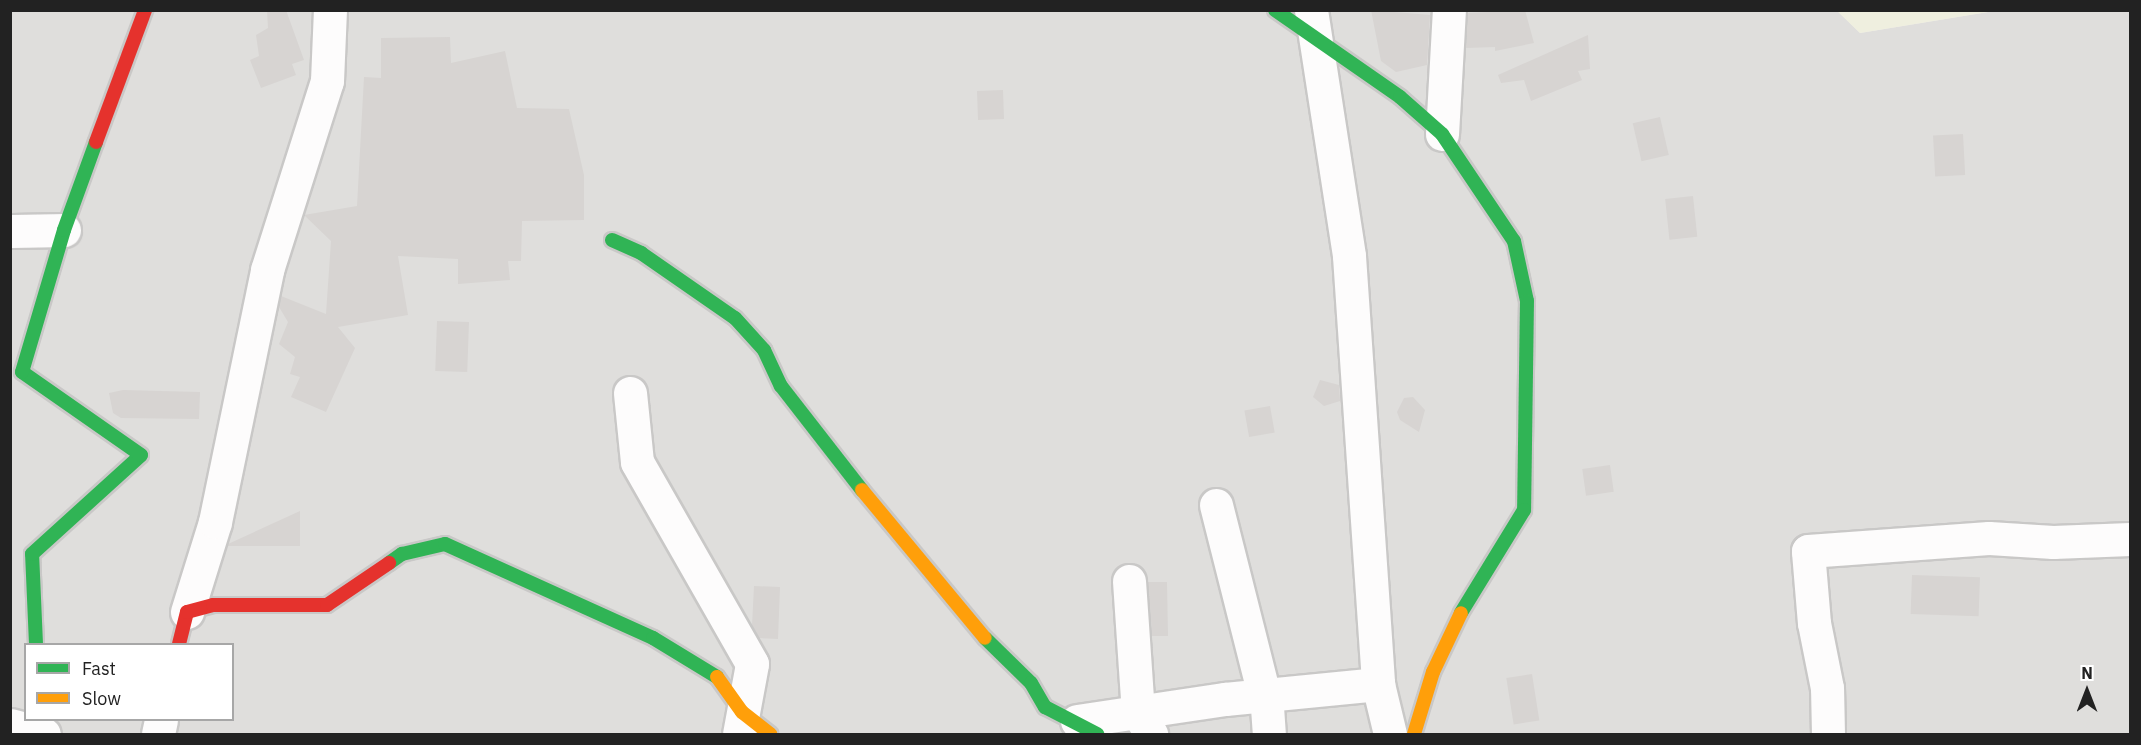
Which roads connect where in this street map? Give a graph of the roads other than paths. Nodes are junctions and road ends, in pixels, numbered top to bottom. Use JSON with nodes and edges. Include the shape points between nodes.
{"nodes":[{"id":1,"x":145,"y":10,"type":"edge"},
{"id":2,"x":330,"y":10,"type":"edge"},
{"id":3,"x":1275,"y":10,"type":"edge"},
{"id":4,"x":1449,"y":10,"type":"edge"},
{"id":5,"x":1312,"y":25,"type":"edge"},
{"id":6,"x":1442,"y":134,"type":"junction"},
{"id":7,"x":64,"y":230,"type":"junction"},
{"id":8,"x":10,"y":231,"type":"edge"},
{"id":9,"x":612,"y":240,"type":"dead end"},
{"id":10,"x":630,"y":393,"type":"dead end"},
{"id":11,"x":1216,"y":506,"type":"dead end"},
{"id":12,"x":2130,"y":539,"type":"edge"},
{"id":13,"x":1129,"y":581,"type":"dead end"},
{"id":14,"x":187,"y":612,"type":"junction"},
{"id":15,"x":36,"y":643,"type":"edge"},
{"id":16,"x":179,"y":643,"type":"edge"},
{"id":17,"x":1378,"y":684,"type":"junction"},
{"id":18,"x":1263,"y":694,"type":"junction"},
{"id":19,"x":740,"y":723,"type":"edge"},
{"id":20,"x":1144,"y":724,"type":"edge"},
{"id":21,"x":1087,"y":728,"type":"edge"},
{"id":22,"x":770,"y":735,"type":"edge"},
{"id":23,"x":1269,"y":735,"type":"edge"},
{"id":24,"x":1390,"y":735,"type":"edge"},
{"id":25,"x":1414,"y":735,"type":"edge"},
{"id":26,"x":1828,"y":735,"type":"edge"}],
"edges":[{"from":1,"to":7,"type":"street"},
{"from":2,"to":14,"type":"street","via":[[327,81],[267,270],[214,522]]},
{"from":3,"to":5,"type":"street"},
{"from":4,"to":6,"type":"street"},
{"from":5,"to":6,"type":"street"},
{"from":5,"to":17,"type":"street","via":[[1349,256]]},
{"from":6,"to":25,"type":"street","via":[[1514,241],[1527,301],[1528,452],[1524,510],[1464,606],[1433,672]]},
{"from":7,"to":8,"type":"street"},
{"from":7,"to":15,"type":"street","via":[[22,372],[141,455],[32,554]]},
{"from":9,"to":21,"type":"street","via":[[641,253],[735,318],[764,350],[780,386],[829,451],[914,555],[1031,683],[1045,707]]},
{"from":10,"to":19,"type":"street","via":[[637,462],[752,664]]},
{"from":11,"to":18,"type":"street"},
{"from":12,"to":26,"type":"street","via":[[2053,543],[1989,538],[1808,551],[1814,623],[1827,688]]},
{"from":13,"to":20,"type":"street"},
{"from":14,"to":16,"type":"street"},
{"from":14,"to":19,"type":"street","via":[[213,605],[327,605],[402,554],[445,544],[653,638],[719,678]]},
{"from":17,"to":18,"type":"street"},
{"from":17,"to":24,"type":"street"},
{"from":18,"to":20,"type":"street"},
{"from":18,"to":23,"type":"street"},
{"from":19,"to":22,"type":"street"},
{"from":20,"to":21,"type":"street"}]}
